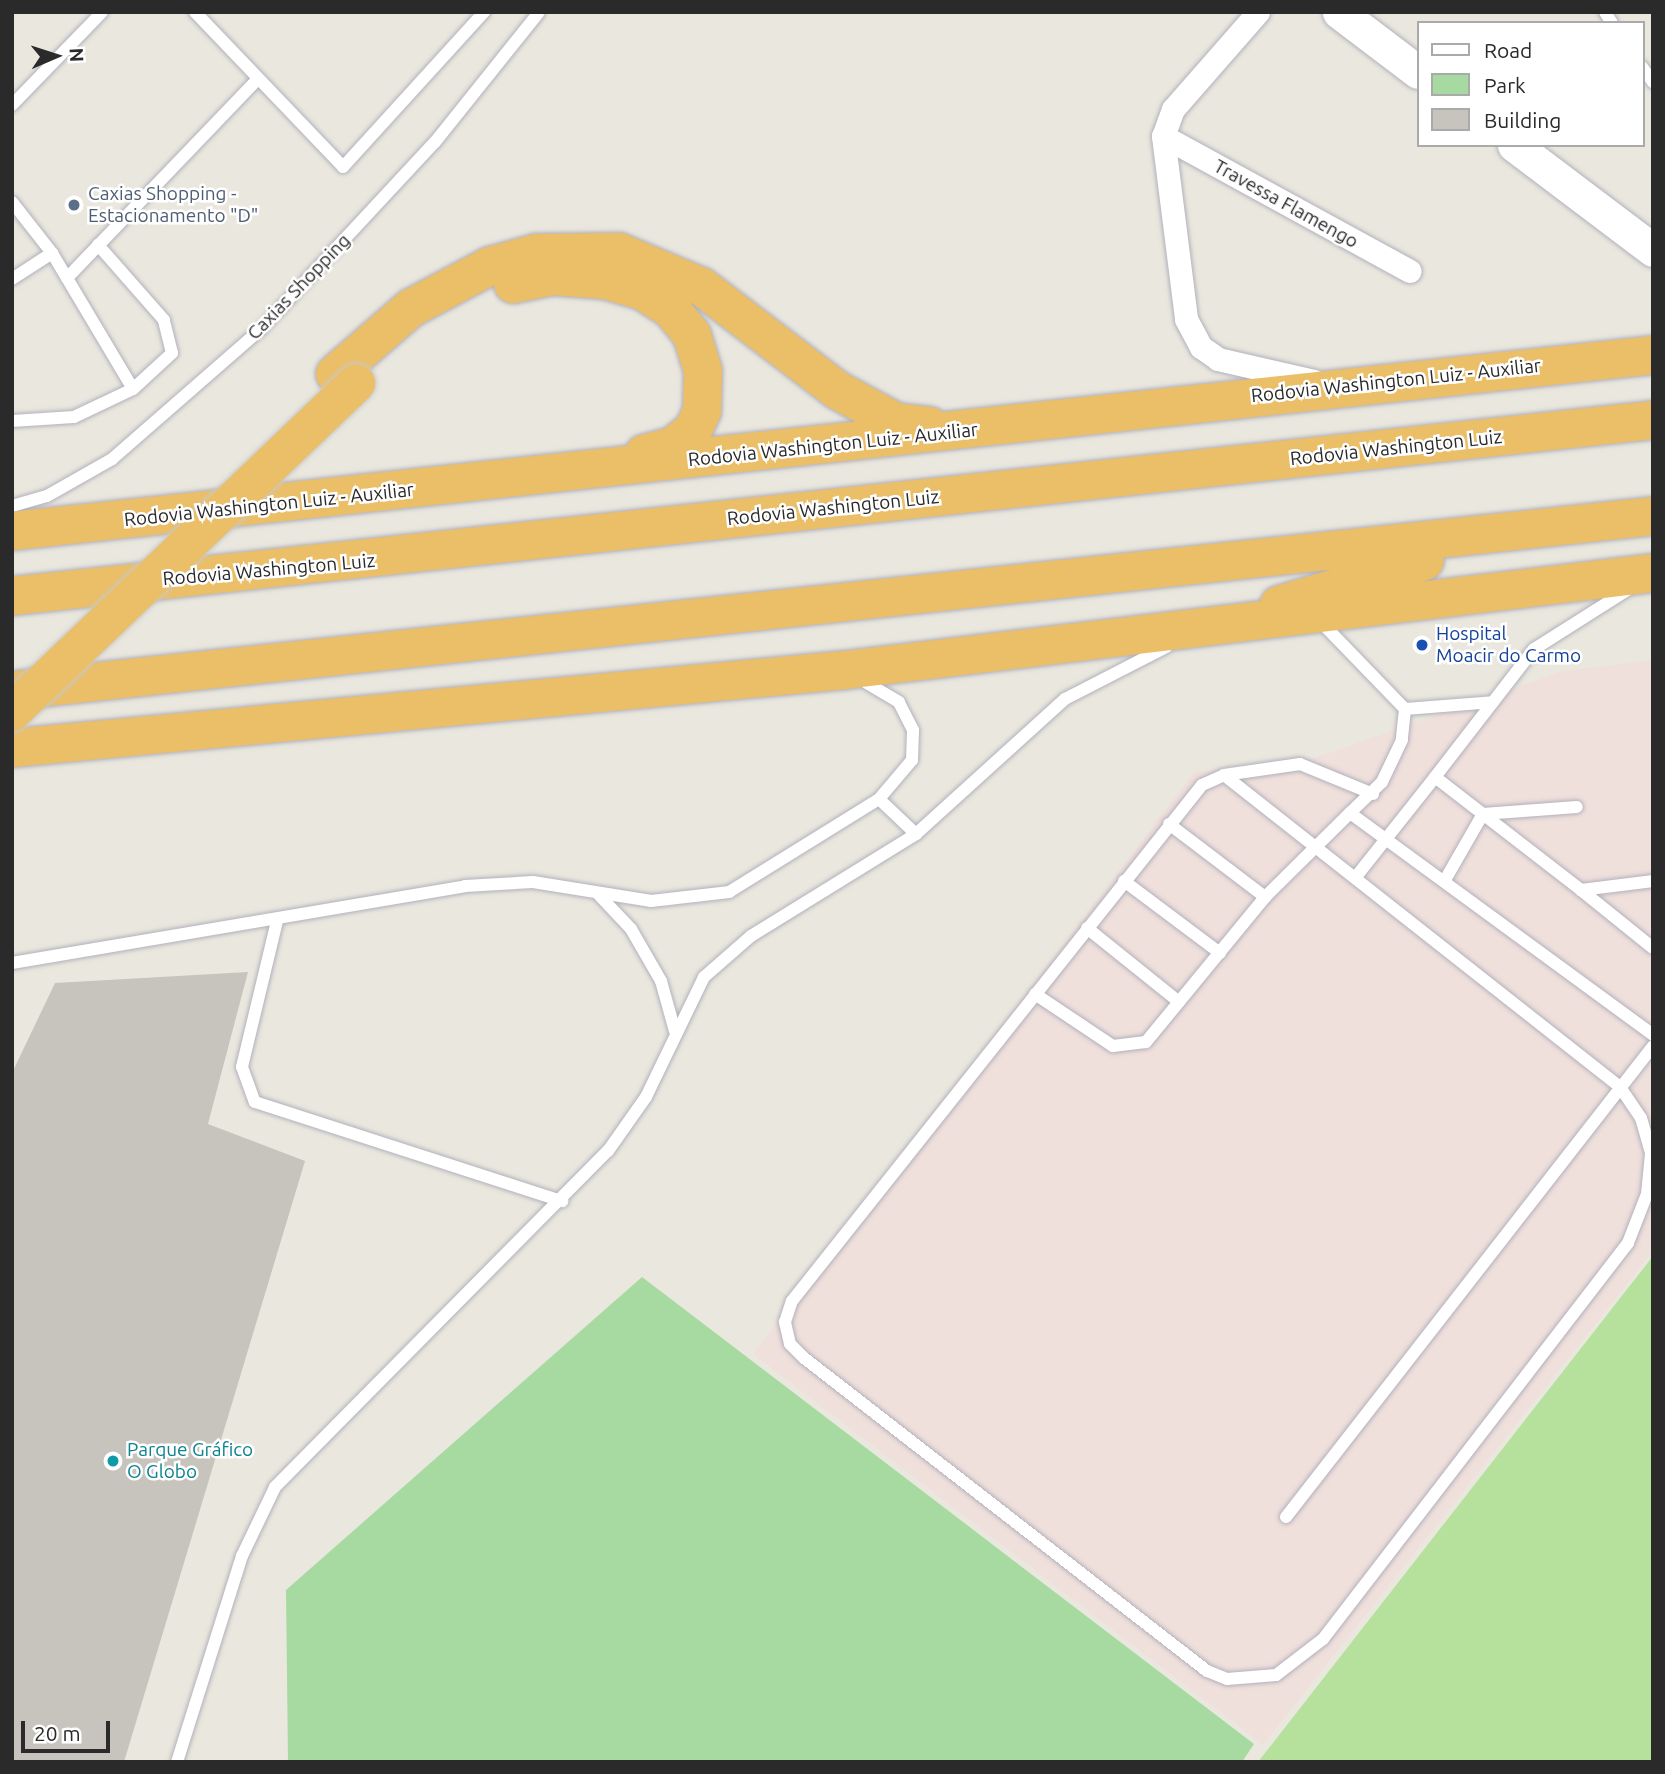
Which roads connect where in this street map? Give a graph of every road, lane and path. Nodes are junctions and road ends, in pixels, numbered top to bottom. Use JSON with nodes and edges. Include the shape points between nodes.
{"nodes":[{"id":1,"x":102,"y":12,"type":"edge"},
{"id":2,"x":195,"y":12,"type":"edge"},
{"id":3,"x":539,"y":12,"type":"edge"},
{"id":4,"x":1258,"y":12,"type":"edge"},
{"id":5,"x":1339,"y":12,"type":"edge"},
{"id":6,"x":480,"y":17,"type":"edge"},
{"id":7,"x":1416,"y":70,"type":"edge"},
{"id":8,"x":256,"y":81,"type":"junction"},
{"id":9,"x":12,"y":105,"type":"edge"},
{"id":10,"x":1163,"y":136,"type":"junction"},
{"id":11,"x":1517,"y":147,"type":"edge"},
{"id":12,"x":12,"y":202,"type":"edge"},
{"id":13,"x":99,"y":245,"type":"junction"},
{"id":14,"x":1653,"y":250,"type":"edge"},
{"id":15,"x":52,"y":253,"type":"junction"},
{"id":16,"x":1410,"y":271,"type":"dead end"},
{"id":17,"x":67,"y":278,"type":"junction"},
{"id":18,"x":12,"y":279,"type":"edge"},
{"id":19,"x":1653,"y":355,"type":"edge"},
{"id":20,"x":346,"y":378,"type":"junction"},
{"id":21,"x":1334,"y":386,"type":"junction"},
{"id":22,"x":133,"y":389,"type":"junction"},
{"id":23,"x":1653,"y":420,"type":"edge"},
{"id":24,"x":12,"y":421,"type":"edge"},
{"id":25,"x":978,"y":431,"type":"junction"},
{"id":26,"x":588,"y":470,"type":"junction"},
{"id":27,"x":12,"y":506,"type":"edge"},
{"id":28,"x":1639,"y":518,"type":"edge"},
{"id":29,"x":12,"y":531,"type":"edge"},
{"id":30,"x":1653,"y":575,"type":"edge"},
{"id":31,"x":12,"y":597,"type":"edge"},
{"id":32,"x":1316,"y":617,"type":"junction"},
{"id":33,"x":1212,"y":627,"type":"junction"},
{"id":34,"x":845,"y":670,"type":"junction"},
{"id":35,"x":12,"y":678,"type":"edge"},
{"id":36,"x":12,"y":690,"type":"edge"},
{"id":37,"x":1493,"y":702,"type":"junction"},
{"id":38,"x":1405,"y":709,"type":"junction"},
{"id":39,"x":12,"y":712,"type":"edge"},
{"id":40,"x":12,"y":748,"type":"edge"},
{"id":41,"x":1224,"y":775,"type":"junction"},
{"id":42,"x":1435,"y":777,"type":"junction"},
{"id":43,"x":1373,"y":794,"type":"junction"},
{"id":44,"x":879,"y":799,"type":"junction"},
{"id":45,"x":1577,"y":807,"type":"dead end"},
{"id":46,"x":1350,"y":813,"type":"junction"},
{"id":47,"x":1483,"y":814,"type":"junction"},
{"id":48,"x":1169,"y":824,"type":"junction"},
{"id":49,"x":916,"y":834,"type":"junction"},
{"id":50,"x":1387,"y":837,"type":"junction"},
{"id":51,"x":1315,"y":845,"type":"junction"},
{"id":52,"x":1355,"y":878,"type":"junction"},
{"id":53,"x":1445,"y":880,"type":"junction"},
{"id":54,"x":1124,"y":881,"type":"junction"},
{"id":55,"x":1653,"y":881,"type":"edge"},
{"id":56,"x":1581,"y":890,"type":"junction"},
{"id":57,"x":599,"y":895,"type":"junction"},
{"id":58,"x":1265,"y":897,"type":"junction"},
{"id":59,"x":277,"y":921,"type":"junction"},
{"id":60,"x":1087,"y":929,"type":"junction"},
{"id":61,"x":1653,"y":948,"type":"edge"},
{"id":62,"x":1220,"y":953,"type":"junction"},
{"id":63,"x":12,"y":963,"type":"edge"},
{"id":64,"x":1035,"y":994,"type":"junction"},
{"id":65,"x":1179,"y":1002,"type":"junction"},
{"id":66,"x":676,"y":1031,"type":"junction"},
{"id":67,"x":1653,"y":1035,"type":"edge"},
{"id":68,"x":1653,"y":1046,"type":"edge"},
{"id":69,"x":1620,"y":1087,"type":"junction"},
{"id":70,"x":1652,"y":1153,"type":"edge"},
{"id":71,"x":562,"y":1200,"type":"junction"},
{"id":72,"x":1286,"y":1517,"type":"dead end"},
{"id":73,"x":177,"y":1762,"type":"edge"}],
"edges":[{"from":1,"to":9,"type":"lane"},
{"from":2,"to":8,"type":"lane"},
{"from":3,"to":27,"type":"lane","name":"Caxias Shopping","via":[[435,142],[262,328],[112,458],[47,496]]},
{"from":4,"to":10,"type":"street","via":[[1173,109]]},
{"from":5,"to":7,"type":"main road"},
{"from":6,"to":8,"type":"lane","via":[[343,167]]},
{"from":8,"to":13,"type":"lane"},
{"from":10,"to":16,"type":"street","name":"Travessa Flamengo"},
{"from":10,"to":21,"type":"street","via":[[1186,320],[1201,348],[1219,359]]},
{"from":11,"to":14,"type":"main road"},
{"from":12,"to":15,"type":"lane"},
{"from":13,"to":17,"type":"lane"},
{"from":13,"to":22,"type":"lane","via":[[172,335],[172,352]]},
{"from":15,"to":17,"type":"lane"},
{"from":15,"to":18,"type":"lane"},
{"from":17,"to":22,"type":"lane"},
{"from":19,"to":21,"type":"highway","name":"Rodovia Washington Luiz - Auxiliar"},
{"from":20,"to":25,"type":"highway","via":[[411,308],[459,280],[537,253],[606,251],[654,263],[702,287],[837,390],[897,422]]},
{"from":20,"to":26,"type":"highway","via":[[450,310],[502,287],[553,276],[605,279],[643,291],[671,309],[692,335],[704,371],[702,411],[693,430],[673,446]]},
{"from":20,"to":35,"type":"highway"},
{"from":20,"to":39,"type":"highway","bridge":true},
{"from":21,"to":25,"type":"highway","name":"Rodovia Washington Luiz - Auxiliar"},
{"from":22,"to":24,"type":"lane","via":[[74,417]]},
{"from":23,"to":31,"type":"highway","name":"Rodovia Washington Luiz"},
{"from":25,"to":26,"type":"highway","name":"Rodovia Washington Luiz - Auxiliar"},
{"from":26,"to":29,"type":"highway","name":"Rodovia Washington Luiz - Auxiliar"},
{"from":28,"to":33,"type":"highway","via":[[1376,572]]},
{"from":28,"to":36,"type":"highway"},
{"from":30,"to":32,"type":"highway"},
{"from":30,"to":37,"type":"lane","via":[[1555,632]]},
{"from":32,"to":33,"type":"highway"},
{"from":32,"to":38,"type":"lane"},
{"from":33,"to":34,"type":"highway"},
{"from":33,"to":49,"type":"lane","via":[[1065,699]]},
{"from":34,"to":40,"type":"highway"},
{"from":34,"to":44,"type":"lane","via":[[899,702],[913,730],[912,760]]},
{"from":37,"to":38,"type":"lane"},
{"from":37,"to":42,"type":"lane"},
{"from":38,"to":43,"type":"lane","via":[[1402,740]]},
{"from":41,"to":43,"type":"lane","via":[[1300,764]]},
{"from":41,"to":48,"type":"lane","via":[[1202,785]]},
{"from":41,"to":51,"type":"lane"},
{"from":42,"to":47,"type":"lane"},
{"from":42,"to":50,"type":"lane"},
{"from":43,"to":46,"type":"lane"},
{"from":44,"to":49,"type":"lane"},
{"from":44,"to":57,"type":"lane","via":[[729,892],[689,901]]},
{"from":45,"to":47,"type":"lane"},
{"from":46,"to":50,"type":"lane"},
{"from":46,"to":51,"type":"lane"},
{"from":47,"to":53,"type":"lane"},
{"from":47,"to":56,"type":"lane"},
{"from":48,"to":54,"type":"lane"},
{"from":48,"to":58,"type":"lane"},
{"from":49,"to":66,"type":"lane","via":[[751,936],[704,977]]},
{"from":50,"to":52,"type":"lane"},
{"from":50,"to":53,"type":"lane"},
{"from":51,"to":52,"type":"lane"},
{"from":51,"to":58,"type":"lane"},
{"from":52,"to":69,"type":"lane"},
{"from":53,"to":67,"type":"lane"},
{"from":54,"to":60,"type":"lane"},
{"from":54,"to":62,"type":"lane"},
{"from":55,"to":56,"type":"lane"},
{"from":56,"to":61,"type":"lane"},
{"from":57,"to":59,"type":"lane","via":[[533,882],[465,886]]},
{"from":57,"to":66,"type":"lane","via":[[631,929],[661,981]]},
{"from":58,"to":62,"type":"lane"},
{"from":59,"to":63,"type":"lane"},
{"from":59,"to":71,"type":"lane","via":[[242,1067],[255,1102]]},
{"from":60,"to":64,"type":"lane"},
{"from":60,"to":65,"type":"lane"},
{"from":62,"to":65,"type":"lane"},
{"from":64,"to":65,"type":"lane","via":[[1112,1046],[1129,1049],[1146,1042]]},
{"from":64,"to":70,"type":"lane","via":[[792,1301],[785,1322],[790,1344],[1196,1663],[1227,1678],[1276,1675],[1323,1639],[1628,1243],[1647,1194]]},
{"from":66,"to":71,"type":"lane","via":[[646,1097]]},
{"from":68,"to":69,"type":"lane"},
{"from":69,"to":70,"type":"lane","via":[[1641,1118]]},
{"from":69,"to":72,"type":"lane"},
{"from":71,"to":73,"type":"lane","via":[[275,1487],[242,1556]]}]}
